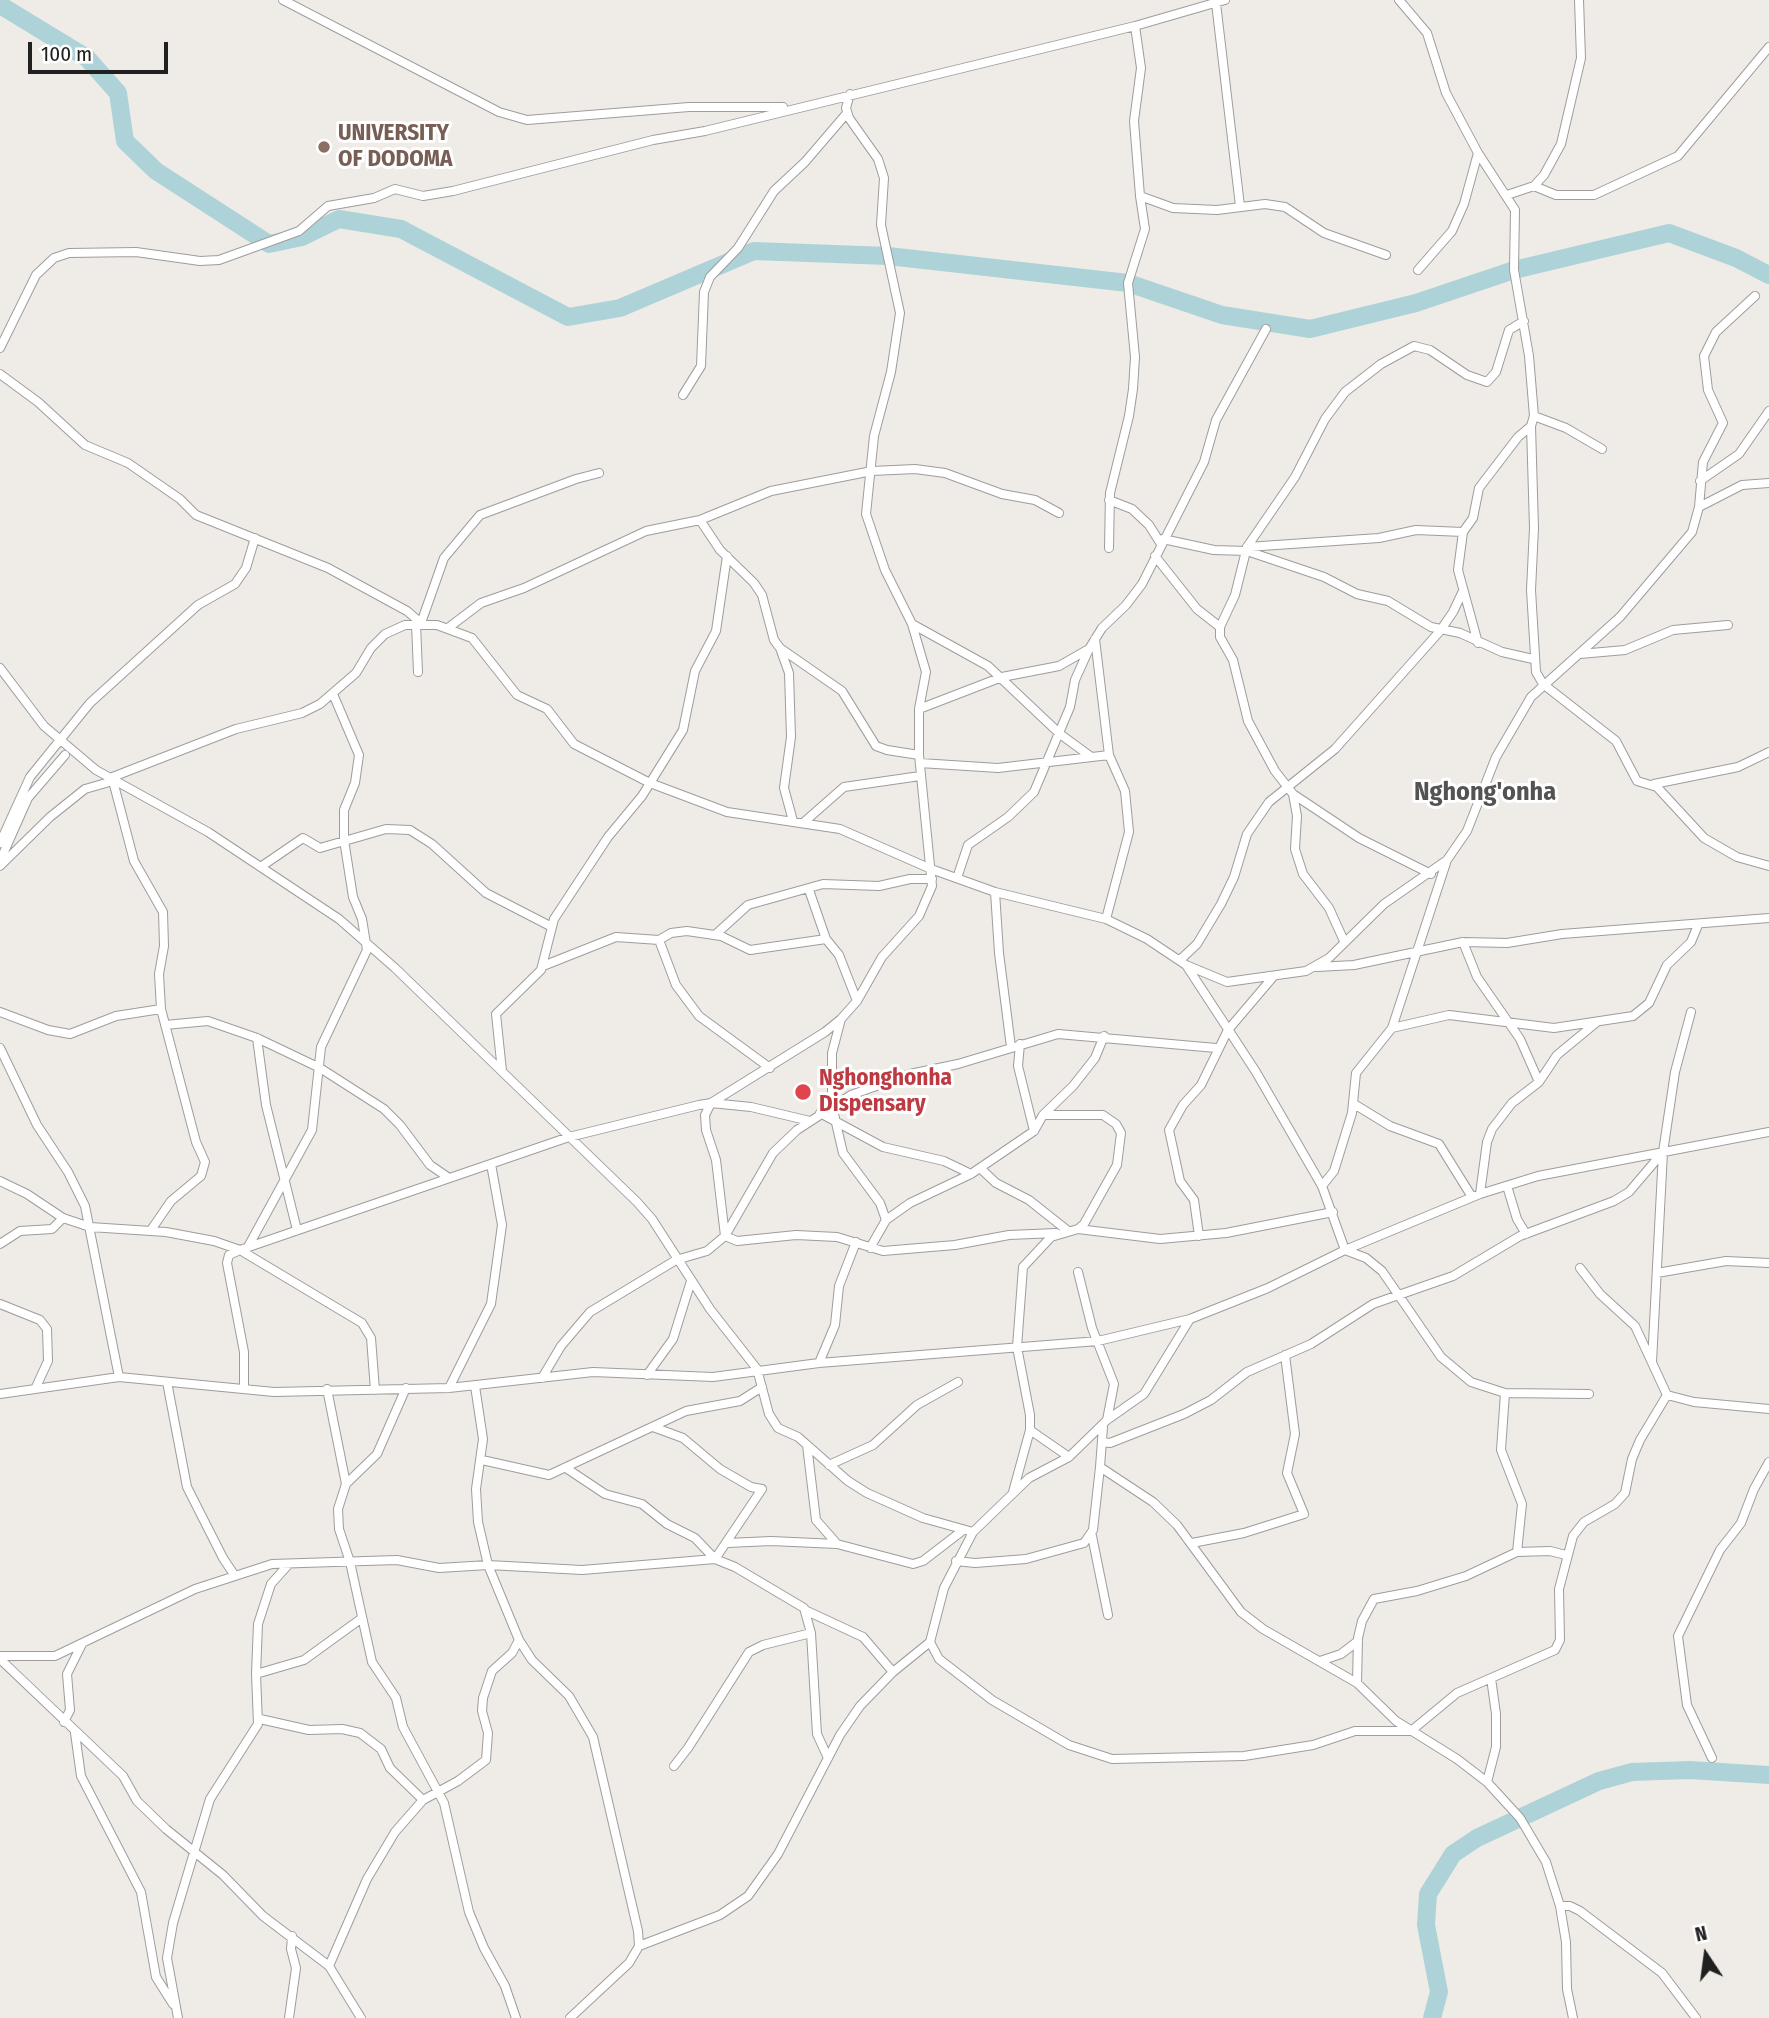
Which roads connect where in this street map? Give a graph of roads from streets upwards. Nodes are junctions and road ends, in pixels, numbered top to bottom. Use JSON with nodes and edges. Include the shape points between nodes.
{"nodes":[{"id":1,"x":283,"y":0,"type":"edge"},
{"id":2,"x":1399,"y":0,"type":"edge"},
{"id":3,"x":1579,"y":0,"type":"edge"},
{"id":4,"x":1220,"y":1,"type":"edge"},
{"id":5,"x":1135,"y":26,"type":"junction"},
{"id":6,"x":1769,"y":47,"type":"edge"},
{"id":7,"x":850,"y":94,"type":"junction"},
{"id":8,"x":797,"y":107,"type":"junction"},
{"id":9,"x":847,"y":113,"type":"junction"},
{"id":10,"x":1478,"y":153,"type":"junction"},
{"id":11,"x":1534,"y":186,"type":"junction"},
{"id":12,"x":1507,"y":195,"type":"junction"},
{"id":13,"x":1140,"y":196,"type":"junction"},
{"id":14,"x":1240,"y":206,"type":"junction"},
{"id":15,"x":1386,"y":255,"type":"dead end"},
{"id":16,"x":1418,"y":270,"type":"dead end"},
{"id":17,"x":1755,"y":296,"type":"dead end"},
{"id":18,"x":1524,"y":321,"type":"junction"},
{"id":19,"x":1266,"y":329,"type":"dead end"},
{"id":20,"x":0,"y":348,"type":"edge"},
{"id":21,"x":0,"y":374,"type":"edge"},
{"id":22,"x":683,"y":395,"type":"dead end"},
{"id":23,"x":1769,"y":411,"type":"edge"},
{"id":24,"x":1534,"y":416,"type":"junction"},
{"id":25,"x":1531,"y":426,"type":"junction"},
{"id":26,"x":1602,"y":449,"type":"dead end"},
{"id":27,"x":872,"y":471,"type":"junction"},
{"id":28,"x":599,"y":474,"type":"dead end"},
{"id":29,"x":1699,"y":481,"type":"junction"},
{"id":30,"x":1769,"y":483,"type":"edge"},
{"id":31,"x":1109,"y":500,"type":"junction"},
{"id":32,"x":1699,"y":507,"type":"junction"},
{"id":33,"x":1059,"y":513,"type":"dead end"},
{"id":34,"x":700,"y":520,"type":"junction"},
{"id":35,"x":1463,"y":531,"type":"junction"},
{"id":36,"x":255,"y":538,"type":"junction"},
{"id":37,"x":1162,"y":542,"type":"junction"},
{"id":38,"x":1109,"y":548,"type":"dead end"},
{"id":39,"x":1247,"y":549,"type":"junction"},
{"id":40,"x":727,"y":556,"type":"junction"},
{"id":41,"x":1155,"y":556,"type":"junction"},
{"id":42,"x":1462,"y":593,"type":"junction"},
{"id":43,"x":419,"y":624,"type":"junction"},
{"id":44,"x":912,"y":624,"type":"junction"},
{"id":45,"x":1728,"y":625,"type":"dead end"},
{"id":46,"x":1220,"y":627,"type":"junction"},
{"id":47,"x":448,"y":628,"type":"junction"},
{"id":48,"x":1440,"y":631,"type":"junction"},
{"id":49,"x":1095,"y":638,"type":"junction"},
{"id":50,"x":1478,"y":643,"type":"junction"},
{"id":51,"x":780,"y":648,"type":"junction"},
{"id":52,"x":1089,"y":649,"type":"junction"},
{"id":53,"x":1580,"y":653,"type":"junction"},
{"id":54,"x":1534,"y":659,"type":"junction"},
{"id":55,"x":0,"y":668,"type":"edge"},
{"id":56,"x":418,"y":672,"type":"dead end"},
{"id":57,"x":1002,"y":677,"type":"junction"},
{"id":58,"x":1543,"y":684,"type":"junction"},
{"id":59,"x":332,"y":694,"type":"junction"},
{"id":60,"x":919,"y":709,"type":"junction"},
{"id":61,"x":1060,"y":734,"type":"junction"},
{"id":62,"x":61,"y":741,"type":"junction"},
{"id":63,"x":1769,"y":752,"type":"edge"},
{"id":64,"x":65,"y":755,"type":"dead end"},
{"id":65,"x":1109,"y":755,"type":"junction"},
{"id":66,"x":1090,"y":756,"type":"junction"},
{"id":67,"x":919,"y":759,"type":"junction"},
{"id":68,"x":1049,"y":760,"type":"junction"},
{"id":69,"x":920,"y":776,"type":"junction"},
{"id":70,"x":111,"y":780,"type":"junction"},
{"id":71,"x":650,"y":783,"type":"junction"},
{"id":72,"x":1654,"y":784,"type":"junction"},
{"id":73,"x":1287,"y":785,"type":"junction"},
{"id":74,"x":1293,"y":794,"type":"junction"},
{"id":75,"x":793,"y":821,"type":"junction"},
{"id":76,"x":803,"y":823,"type":"junction"},
{"id":77,"x":344,"y":841,"type":"junction"},
{"id":78,"x":0,"y":843,"type":"edge"},
{"id":79,"x":1447,"y":860,"type":"junction"},
{"id":80,"x":0,"y":864,"type":"edge"},
{"id":81,"x":262,"y":866,"type":"junction"},
{"id":82,"x":1769,"y":866,"type":"edge"},
{"id":83,"x":931,"y":869,"type":"junction"},
{"id":84,"x":1431,"y":874,"type":"junction"},
{"id":85,"x":957,"y":878,"type":"junction"},
{"id":86,"x":932,"y":879,"type":"junction"},
{"id":87,"x":809,"y":890,"type":"junction"},
{"id":88,"x":995,"y":892,"type":"junction"},
{"id":89,"x":1769,"y":918,"type":"edge"},
{"id":90,"x":1106,"y":919,"type":"junction"},
{"id":91,"x":1698,"y":925,"type":"junction"},
{"id":92,"x":550,"y":926,"type":"junction"},
{"id":93,"x":715,"y":935,"type":"junction"},
{"id":94,"x":826,"y":939,"type":"junction"},
{"id":95,"x":659,"y":940,"type":"junction"},
{"id":96,"x":365,"y":941,"type":"junction"},
{"id":97,"x":1344,"y":941,"type":"junction"},
{"id":98,"x":1463,"y":942,"type":"junction"},
{"id":99,"x":1418,"y":950,"type":"junction"},
{"id":100,"x":1183,"y":962,"type":"junction"},
{"id":101,"x":543,"y":966,"type":"junction"},
{"id":102,"x":1317,"y":967,"type":"junction"},
{"id":103,"x":1273,"y":977,"type":"junction"},
{"id":104,"x":857,"y":1001,"type":"junction"},
{"id":105,"x":161,"y":1009,"type":"junction"},
{"id":106,"x":0,"y":1012,"type":"edge"},
{"id":107,"x":1691,"y":1012,"type":"dead end"},
{"id":108,"x":841,"y":1019,"type":"junction"},
{"id":109,"x":1508,"y":1021,"type":"junction"},
{"id":110,"x":1597,"y":1023,"type":"junction"},
{"id":111,"x":165,"y":1025,"type":"junction"},
{"id":112,"x":1392,"y":1028,"type":"junction"},
{"id":113,"x":1228,"y":1030,"type":"junction"},
{"id":114,"x":1104,"y":1036,"type":"junction"},
{"id":115,"x":257,"y":1038,"type":"junction"},
{"id":116,"x":1016,"y":1046,"type":"junction"},
{"id":117,"x":0,"y":1048,"type":"edge"},
{"id":118,"x":1216,"y":1048,"type":"junction"},
{"id":119,"x":320,"y":1068,"type":"junction"},
{"id":120,"x":770,"y":1068,"type":"junction"},
{"id":121,"x":502,"y":1071,"type":"junction"},
{"id":122,"x":1539,"y":1082,"type":"junction"},
{"id":123,"x":711,"y":1102,"type":"junction"},
{"id":124,"x":1354,"y":1104,"type":"junction"},
{"id":125,"x":832,"y":1105,"type":"junction"},
{"id":126,"x":820,"y":1112,"type":"junction"},
{"id":127,"x":1043,"y":1115,"type":"junction"},
{"id":128,"x":810,"y":1121,"type":"junction"},
{"id":129,"x":836,"y":1123,"type":"junction"},
{"id":130,"x":1034,"y":1131,"type":"junction"},
{"id":131,"x":1769,"y":1132,"type":"edge"},
{"id":132,"x":569,"y":1137,"type":"junction"},
{"id":133,"x":1663,"y":1152,"type":"junction"},
{"id":134,"x":491,"y":1164,"type":"junction"},
{"id":135,"x":980,"y":1168,"type":"junction"},
{"id":136,"x":971,"y":1174,"type":"junction"},
{"id":137,"x":449,"y":1178,"type":"junction"},
{"id":138,"x":0,"y":1181,"type":"edge"},
{"id":139,"x":284,"y":1185,"type":"junction"},
{"id":140,"x":1322,"y":1186,"type":"junction"},
{"id":141,"x":1507,"y":1186,"type":"junction"},
{"id":142,"x":1476,"y":1195,"type":"junction"},
{"id":143,"x":1333,"y":1212,"type":"junction"},
{"id":144,"x":64,"y":1218,"type":"junction"},
{"id":145,"x":886,"y":1220,"type":"junction"},
{"id":146,"x":90,"y":1227,"type":"junction"},
{"id":147,"x":1078,"y":1229,"type":"junction"},
{"id":148,"x":151,"y":1230,"type":"junction"},
{"id":149,"x":297,"y":1230,"type":"junction"},
{"id":150,"x":1068,"y":1231,"type":"junction"},
{"id":151,"x":1056,"y":1233,"type":"junction"},
{"id":152,"x":1526,"y":1234,"type":"junction"},
{"id":153,"x":725,"y":1236,"type":"junction"},
{"id":154,"x":1199,"y":1236,"type":"junction"},
{"id":155,"x":856,"y":1242,"type":"junction"},
{"id":156,"x":0,"y":1244,"type":"edge"},
{"id":157,"x":249,"y":1245,"type":"junction"},
{"id":158,"x":870,"y":1248,"type":"junction"},
{"id":159,"x":240,"y":1250,"type":"junction"},
{"id":160,"x":1345,"y":1251,"type":"junction"},
{"id":161,"x":676,"y":1260,"type":"junction"},
{"id":162,"x":1769,"y":1263,"type":"edge"},
{"id":163,"x":1580,"y":1268,"type":"dead end"},
{"id":164,"x":1078,"y":1272,"type":"dead end"},
{"id":165,"x":1657,"y":1273,"type":"junction"},
{"id":166,"x":691,"y":1281,"type":"junction"},
{"id":167,"x":1399,"y":1295,"type":"junction"},
{"id":168,"x":0,"y":1304,"type":"edge"},
{"id":169,"x":1190,"y":1319,"type":"junction"},
{"id":170,"x":1098,"y":1341,"type":"junction"},
{"id":171,"x":1017,"y":1347,"type":"junction"},
{"id":172,"x":1285,"y":1355,"type":"junction"},
{"id":173,"x":1653,"y":1362,"type":"junction"},
{"id":174,"x":819,"y":1363,"type":"junction"},
{"id":175,"x":757,"y":1369,"type":"junction"},
{"id":176,"x":647,"y":1375,"type":"junction"},
{"id":177,"x":119,"y":1377,"type":"junction"},
{"id":178,"x":542,"y":1378,"type":"junction"},
{"id":179,"x":958,"y":1381,"type":"dead end"},
{"id":180,"x":167,"y":1382,"type":"junction"},
{"id":181,"x":475,"y":1386,"type":"junction"},
{"id":182,"x":36,"y":1387,"type":"junction"},
{"id":183,"x":762,"y":1387,"type":"junction"},
{"id":184,"x":244,"y":1388,"type":"junction"},
{"id":185,"x":406,"y":1388,"type":"junction"},
{"id":186,"x":449,"y":1388,"type":"junction"},
{"id":187,"x":327,"y":1389,"type":"junction"},
{"id":188,"x":375,"y":1390,"type":"junction"},
{"id":189,"x":0,"y":1394,"type":"edge"},
{"id":190,"x":1505,"y":1394,"type":"junction"},
{"id":191,"x":1589,"y":1394,"type":"dead end"},
{"id":192,"x":1667,"y":1395,"type":"junction"},
{"id":193,"x":1769,"y":1409,"type":"edge"},
{"id":194,"x":1105,"y":1423,"type":"junction"},
{"id":195,"x":653,"y":1427,"type":"junction"},
{"id":196,"x":1030,"y":1430,"type":"junction"},
{"id":197,"x":1102,"y":1442,"type":"junction"},
{"id":198,"x":807,"y":1445,"type":"junction"},
{"id":199,"x":1069,"y":1457,"type":"junction"},
{"id":200,"x":482,"y":1460,"type":"junction"},
{"id":201,"x":1769,"y":1462,"type":"edge"},
{"id":202,"x":829,"y":1465,"type":"junction"},
{"id":203,"x":1100,"y":1467,"type":"junction"},
{"id":204,"x":566,"y":1468,"type":"junction"},
{"id":205,"x":346,"y":1484,"type":"junction"},
{"id":206,"x":1012,"y":1493,"type":"junction"},
{"id":207,"x":962,"y":1531,"type":"junction"},
{"id":208,"x":973,"y":1532,"type":"junction"},
{"id":209,"x":1092,"y":1532,"type":"junction"},
{"id":210,"x":728,"y":1543,"type":"junction"},
{"id":211,"x":1192,"y":1543,"type":"junction"},
{"id":212,"x":837,"y":1544,"type":"junction"},
{"id":213,"x":1517,"y":1552,"type":"junction"},
{"id":214,"x":1566,"y":1555,"type":"junction"},
{"id":215,"x":715,"y":1559,"type":"junction"},
{"id":216,"x":956,"y":1560,"type":"junction"},
{"id":217,"x":350,"y":1562,"type":"junction"},
{"id":218,"x":288,"y":1565,"type":"junction"},
{"id":219,"x":488,"y":1565,"type":"junction"},
{"id":220,"x":235,"y":1576,"type":"junction"},
{"id":221,"x":807,"y":1611,"type":"junction"},
{"id":222,"x":1108,"y":1615,"type":"dead end"},
{"id":223,"x":362,"y":1618,"type":"junction"},
{"id":224,"x":811,"y":1633,"type":"junction"},
{"id":225,"x":519,"y":1640,"type":"junction"},
{"id":226,"x":1358,"y":1641,"type":"junction"},
{"id":227,"x":930,"y":1642,"type":"junction"},
{"id":228,"x":82,"y":1644,"type":"junction"},
{"id":229,"x":0,"y":1657,"type":"edge"},
{"id":230,"x":1320,"y":1661,"type":"junction"},
{"id":231,"x":893,"y":1672,"type":"junction"},
{"id":232,"x":256,"y":1674,"type":"junction"},
{"id":233,"x":1491,"y":1678,"type":"junction"},
{"id":234,"x":1357,"y":1683,"type":"junction"},
{"id":235,"x":260,"y":1719,"type":"junction"},
{"id":236,"x":64,"y":1721,"type":"junction"},
{"id":237,"x":1410,"y":1731,"type":"junction"},
{"id":238,"x":75,"y":1733,"type":"junction"},
{"id":239,"x":828,"y":1758,"type":"junction"},
{"id":240,"x":1712,"y":1758,"type":"dead end"},
{"id":241,"x":674,"y":1766,"type":"dead end"},
{"id":242,"x":1487,"y":1782,"type":"junction"},
{"id":243,"x":437,"y":1791,"type":"junction"},
{"id":244,"x":423,"y":1800,"type":"junction"},
{"id":245,"x":194,"y":1851,"type":"junction"},
{"id":246,"x":1560,"y":1906,"type":"junction"},
{"id":247,"x":292,"y":1936,"type":"junction"},
{"id":248,"x":639,"y":1946,"type":"junction"},
{"id":249,"x":329,"y":1966,"type":"junction"},
{"id":250,"x":173,"y":2004,"type":"junction"},
{"id":251,"x":178,"y":2018,"type":"edge"},
{"id":252,"x":289,"y":2018,"type":"edge"},
{"id":253,"x":361,"y":2018,"type":"edge"},
{"id":254,"x":516,"y":2018,"type":"edge"},
{"id":255,"x":570,"y":2018,"type":"edge"},
{"id":256,"x":1573,"y":2018,"type":"edge"},
{"id":257,"x":1696,"y":2018,"type":"edge"}],
"edges":[{"from":1,"to":8,"type":"street","via":[[499,112],[527,120],[689,107]]},
{"from":2,"to":10,"type":"street","via":[[1427,33],[1440,80]]},
{"from":3,"to":11,"type":"street","via":[[1581,58],[1564,135]]},
{"from":4,"to":5,"type":"street"},
{"from":4,"to":14,"type":"street"},
{"from":5,"to":7,"type":"street"},
{"from":5,"to":13,"type":"street","via":[[1142,68],[1134,121]]},
{"from":6,"to":11,"type":"street","via":[[1678,156],[1594,195],[1556,195]]},
{"from":7,"to":8,"type":"street"},
{"from":7,"to":9,"type":"street"},
{"from":8,"to":20,"type":"street","via":[[453,191],[424,196],[395,188],[374,198],[328,206],[299,231],[219,260],[136,252],[69,253],[54,258],[36,275]]},
{"from":9,"to":22,"type":"street","via":[[774,191],[738,248],[710,277],[704,292],[701,366]]},
{"from":9,"to":27,"type":"street","via":[[883,171],[881,225],[900,313],[874,436]]},
{"from":10,"to":12,"type":"street"},
{"from":10,"to":16,"type":"street","via":[[1451,231]]},
{"from":11,"to":12,"type":"street"},
{"from":12,"to":18,"type":"street","via":[[1515,210],[1514,270]]},
{"from":13,"to":14,"type":"street","via":[[1173,208]]},
{"from":13,"to":31,"type":"street","via":[[1145,229],[1128,283],[1135,356],[1133,389]]},
{"from":14,"to":15,"type":"street","via":[[1285,207],[1324,233]]},
{"from":17,"to":29,"type":"street","via":[[1716,332],[1704,356],[1709,390],[1723,423],[1703,462]]},
{"from":18,"to":24,"type":"street"},
{"from":18,"to":39,"type":"street","via":[[1509,330],[1496,372],[1487,382],[1414,346],[1345,392]]},
{"from":19,"to":37,"type":"street","via":[[1216,420],[1204,462]]},
{"from":21,"to":36,"type":"street","via":[[85,445],[128,463],[197,515]]},
{"from":23,"to":29,"type":"street","via":[[1739,454]]},
{"from":24,"to":25,"type":"street"},
{"from":24,"to":26,"type":"street"},
{"from":25,"to":35,"type":"street","via":[[1479,488],[1473,518]]},
{"from":25,"to":54,"type":"street"},
{"from":27,"to":33,"type":"street","via":[[945,473],[1002,494],[1035,500]]},
{"from":27,"to":34,"type":"street","via":[[771,491]]},
{"from":27,"to":44,"type":"street","via":[[866,514],[885,570]]},
{"from":28,"to":43,"type":"street","via":[[480,515],[444,558]]},
{"from":29,"to":32,"type":"street"},
{"from":30,"to":32,"type":"street","via":[[1742,485]]},
{"from":31,"to":37,"type":"street","via":[[1132,509]]},
{"from":31,"to":38,"type":"street"},
{"from":32,"to":53,"type":"street","via":[[1692,532],[1681,546],[1620,617]]},
{"from":34,"to":40,"type":"street"},
{"from":34,"to":47,"type":"street","via":[[636,535],[524,588],[481,603]]},
{"from":35,"to":39,"type":"street","via":[[1416,530],[1379,538]]},
{"from":35,"to":42,"type":"street","via":[[1458,557]]},
{"from":36,"to":43,"type":"street","via":[[328,568],[407,611]]},
{"from":36,"to":62,"type":"street","via":[[246,568],[235,584],[198,605],[90,703]]},
{"from":37,"to":39,"type":"street","via":[[1214,550]]},
{"from":37,"to":41,"type":"street"},
{"from":39,"to":46,"type":"street","via":[[1235,595]]},
{"from":39,"to":48,"type":"street","via":[[1357,594],[1388,601]]},
{"from":40,"to":51,"type":"street","via":[[762,595]]},
{"from":40,"to":71,"type":"street","via":[[716,631],[695,671],[688,717]]},
{"from":41,"to":46,"type":"street","via":[[1198,609]]},
{"from":41,"to":49,"type":"street","via":[[1142,584]]},
{"from":42,"to":48,"type":"street"},
{"from":42,"to":50,"type":"street"},
{"from":43,"to":47,"type":"street"},
{"from":43,"to":56,"type":"street"},
{"from":43,"to":59,"type":"street","via":[[385,634],[356,674]]},
{"from":44,"to":57,"type":"street"},
{"from":44,"to":60,"type":"street","via":[[926,672]]},
{"from":45,"to":53,"type":"street","via":[[1673,630],[1625,650]]},
{"from":46,"to":73,"type":"street","via":[[1248,721]]},
{"from":47,"to":71,"type":"street","via":[[472,638],[517,695],[547,709],[574,744]]},
{"from":48,"to":50,"type":"street","via":[[1460,633]]},
{"from":48,"to":73,"type":"street","via":[[1335,749]]},
{"from":49,"to":52,"type":"street"},
{"from":49,"to":65,"type":"street"},
{"from":50,"to":54,"type":"street"},
{"from":51,"to":67,"type":"street","via":[[842,691],[876,746]]},
{"from":51,"to":75,"type":"street","via":[[790,679],[791,737],[784,789]]},
{"from":52,"to":57,"type":"street","via":[[1059,666]]},
{"from":52,"to":61,"type":"street"},
{"from":53,"to":58,"type":"street"},
{"from":54,"to":58,"type":"street"},
{"from":55,"to":62,"type":"street"},
{"from":57,"to":60,"type":"street"},
{"from":57,"to":61,"type":"street"},
{"from":58,"to":72,"type":"street","via":[[1616,741],[1637,781]]},
{"from":58,"to":79,"type":"street","via":[[1496,757],[1467,831]]},
{"from":59,"to":70,"type":"street","via":[[293,717],[236,729]]},
{"from":59,"to":77,"type":"street","via":[[360,760],[345,805]]},
{"from":60,"to":67,"type":"street"},
{"from":61,"to":66,"type":"street"},
{"from":61,"to":68,"type":"street"},
{"from":62,"to":70,"type":"street"},
{"from":62,"to":78,"type":"street","via":[[30,777]]},
{"from":63,"to":72,"type":"street","via":[[1738,767]]},
{"from":64,"to":80,"type":"street","via":[[28,798]]},
{"from":65,"to":66,"type":"street"},
{"from":65,"to":90,"type":"street","via":[[1125,792],[1129,832]]},
{"from":66,"to":68,"type":"street"},
{"from":67,"to":68,"type":"street","via":[[998,768]]},
{"from":67,"to":69,"type":"street"},
{"from":68,"to":85,"type":"street","via":[[1024,804],[968,845]]},
{"from":69,"to":76,"type":"street","via":[[844,787]]},
{"from":69,"to":83,"type":"street"},
{"from":70,"to":80,"type":"street","via":[[85,789]]},
{"from":70,"to":81,"type":"street"},
{"from":70,"to":105,"type":"street","via":[[135,861],[163,912]]},
{"from":71,"to":75,"type":"street","via":[[727,812]]},
{"from":71,"to":92,"type":"street"},
{"from":72,"to":82,"type":"street","via":[[1704,838],[1737,857]]},
{"from":73,"to":74,"type":"street"},
{"from":73,"to":100,"type":"street","via":[[1252,827],[1221,904]]},
{"from":74,"to":84,"type":"street","via":[[1359,838]]},
{"from":74,"to":97,"type":"street","via":[[1296,853],[1307,881],[1329,908]]},
{"from":75,"to":76,"type":"street"},
{"from":76,"to":83,"type":"street","via":[[840,829]]},
{"from":77,"to":81,"type":"street","via":[[320,848],[303,838]]},
{"from":77,"to":92,"type":"street","via":[[386,829],[410,830],[486,893]]},
{"from":77,"to":96,"type":"street"},
{"from":79,"to":84,"type":"street"},
{"from":79,"to":99,"type":"street"},
{"from":81,"to":96,"type":"street"},
{"from":83,"to":85,"type":"street"},
{"from":83,"to":86,"type":"street"},
{"from":84,"to":97,"type":"street","via":[[1384,904]]},
{"from":85,"to":88,"type":"street"},
{"from":86,"to":87,"type":"street","via":[[878,886],[832,883]]},
{"from":86,"to":104,"type":"street","via":[[919,916],[876,966]]},
{"from":87,"to":93,"type":"street","via":[[748,905]]},
{"from":87,"to":94,"type":"street"},
{"from":88,"to":90,"type":"street"},
{"from":88,"to":116,"type":"street","via":[[999,953]]},
{"from":89,"to":91,"type":"street"},
{"from":90,"to":100,"type":"street"},
{"from":91,"to":98,"type":"street","via":[[1562,934],[1507,943]]},
{"from":91,"to":110,"type":"street","via":[[1691,942],[1667,965],[1646,1007],[1633,1016]]},
{"from":92,"to":101,"type":"street"},
{"from":93,"to":94,"type":"street","via":[[750,950]]},
{"from":93,"to":95,"type":"street","via":[[682,931]]},
{"from":94,"to":104,"type":"street","via":[[841,960]]},
{"from":95,"to":101,"type":"street","via":[[607,939]]},
{"from":95,"to":120,"type":"street","via":[[676,985],[699,1016]]},
{"from":96,"to":119,"type":"street","via":[[366,954],[321,1047]]},
{"from":96,"to":121,"type":"street"},
{"from":97,"to":102,"type":"street"},
{"from":98,"to":99,"type":"street"},
{"from":98,"to":109,"type":"street","via":[[1478,977]]},
{"from":99,"to":102,"type":"street","via":[[1354,965]]},
{"from":99,"to":112,"type":"street"},
{"from":100,"to":103,"type":"street","via":[[1227,982]]},
{"from":100,"to":113,"type":"street"},
{"from":101,"to":121,"type":"street","via":[[496,1014]]},
{"from":102,"to":103,"type":"street"},
{"from":103,"to":113,"type":"street"},
{"from":104,"to":108,"type":"street"},
{"from":105,"to":106,"type":"street","via":[[116,1016],[70,1034]]},
{"from":105,"to":111,"type":"street"},
{"from":107,"to":133,"type":"street","via":[[1675,1072]]},
{"from":108,"to":120,"type":"street"},
{"from":108,"to":125,"type":"street","via":[[832,1053]]},
{"from":109,"to":110,"type":"street","via":[[1554,1028]]},
{"from":109,"to":112,"type":"street","via":[[1449,1015]]},
{"from":109,"to":122,"type":"street"},
{"from":110,"to":122,"type":"street","via":[[1557,1055]]},
{"from":111,"to":115,"type":"street","via":[[202,1020]]},
{"from":111,"to":148,"type":"street","via":[[205,1167],[201,1176],[166,1206]]},
{"from":112,"to":124,"type":"street","via":[[1356,1073]]},
{"from":113,"to":118,"type":"street"},
{"from":113,"to":140,"type":"street"},
{"from":114,"to":116,"type":"street","via":[[1058,1034]]},
{"from":114,"to":118,"type":"street"},
{"from":114,"to":127,"type":"street","via":[[1088,1068]]},
{"from":115,"to":119,"type":"street"},
{"from":115,"to":139,"type":"street"},
{"from":116,"to":125,"type":"street","via":[[888,1080]]},
{"from":116,"to":130,"type":"street"},
{"from":117,"to":146,"type":"street","via":[[37,1125],[80,1193]]},
{"from":118,"to":154,"type":"street","via":[[1201,1085],[1183,1105],[1168,1134],[1180,1181],[1194,1200]]},
{"from":119,"to":137,"type":"street","via":[[384,1110],[430,1165]]},
{"from":119,"to":139,"type":"street","via":[[313,1126]]},
{"from":120,"to":123,"type":"street"},
{"from":121,"to":132,"type":"street"},
{"from":122,"to":142,"type":"street","via":[[1507,1108],[1492,1129]]},
{"from":123,"to":128,"type":"street"},
{"from":123,"to":132,"type":"street"},
{"from":123,"to":153,"type":"street","via":[[704,1122],[716,1160]]},
{"from":124,"to":140,"type":"street","via":[[1334,1171]]},
{"from":124,"to":142,"type":"street","via":[[1390,1126],[1439,1144]]},
{"from":125,"to":126,"type":"street"},
{"from":125,"to":129,"type":"street"},
{"from":126,"to":128,"type":"street"},
{"from":126,"to":129,"type":"street"},
{"from":127,"to":130,"type":"street"},
{"from":127,"to":147,"type":"street","via":[[1099,1114],[1119,1128],[1117,1165]]},
{"from":128,"to":153,"type":"street","via":[[773,1153]]},
{"from":129,"to":136,"type":"street","via":[[883,1147],[944,1161]]},
{"from":129,"to":145,"type":"street","via":[[843,1153],[880,1203]]},
{"from":130,"to":135,"type":"street"},
{"from":131,"to":133,"type":"street"},
{"from":132,"to":134,"type":"street"},
{"from":132,"to":161,"type":"street","via":[[652,1219]]},
{"from":133,"to":141,"type":"street"},
{"from":133,"to":152,"type":"street","via":[[1629,1192],[1614,1201]]},
{"from":133,"to":165,"type":"street"},
{"from":134,"to":137,"type":"street"},
{"from":134,"to":186,"type":"street","via":[[502,1225],[491,1304]]},
{"from":135,"to":136,"type":"street"},
{"from":135,"to":150,"type":"street"},
{"from":136,"to":145,"type":"street","via":[[910,1203]]},
{"from":137,"to":149,"type":"street"},
{"from":138,"to":144,"type":"street"},
{"from":139,"to":149,"type":"street"},
{"from":139,"to":157,"type":"street"},
{"from":140,"to":143,"type":"street"},
{"from":141,"to":142,"type":"street"},
{"from":141,"to":152,"type":"street"},
{"from":142,"to":160,"type":"street"},
{"from":143,"to":154,"type":"street"},
{"from":143,"to":160,"type":"street"},
{"from":144,"to":146,"type":"street"},
{"from":144,"to":156,"type":"street","via":[[48,1231],[20,1231]]},
{"from":145,"to":158,"type":"street"},
{"from":146,"to":148,"type":"street"},
{"from":146,"to":177,"type":"street"},
{"from":147,"to":150,"type":"street"},
{"from":147,"to":154,"type":"street","via":[[1153,1238]]},
{"from":148,"to":159,"type":"street"},
{"from":149,"to":157,"type":"street"},
{"from":150,"to":151,"type":"street"},
{"from":151,"to":158,"type":"street","via":[[1009,1235],[925,1250]]},
{"from":151,"to":171,"type":"street","via":[[1023,1267]]},
{"from":152,"to":167,"type":"street","via":[[1453,1276]]},
{"from":153,"to":155,"type":"street","via":[[737,1241],[796,1235]]},
{"from":153,"to":161,"type":"street","via":[[707,1251]]},
{"from":155,"to":158,"type":"street"},
{"from":155,"to":174,"type":"street","via":[[839,1286],[835,1325]]},
{"from":157,"to":159,"type":"street"},
{"from":159,"to":184,"type":"street","via":[[229,1255],[227,1263],[244,1352]]},
{"from":159,"to":188,"type":"street","via":[[362,1323],[371,1338]]},
{"from":160,"to":167,"type":"street","via":[[1376,1265]]},
{"from":160,"to":169,"type":"street"},
{"from":161,"to":166,"type":"street"},
{"from":161,"to":178,"type":"street","via":[[585,1316]]},
{"from":162,"to":165,"type":"street","via":[[1726,1261]]},
{"from":163,"to":173,"type":"street","via":[[1635,1326]]},
{"from":164,"to":170,"type":"street"},
{"from":165,"to":173,"type":"street"},
{"from":166,"to":175,"type":"street"},
{"from":166,"to":176,"type":"street","via":[[673,1339]]},
{"from":167,"to":172,"type":"street","via":[[1373,1304]]},
{"from":167,"to":190,"type":"street","via":[[1448,1364],[1478,1386]]},
{"from":168,"to":182,"type":"street","via":[[40,1320],[47,1329],[48,1361]]},
{"from":169,"to":170,"type":"street"},
{"from":169,"to":194,"type":"street","via":[[1144,1394]]},
{"from":170,"to":171,"type":"street"},
{"from":170,"to":194,"type":"street","via":[[1114,1384]]},
{"from":171,"to":174,"type":"street"},
{"from":171,"to":196,"type":"street"},
{"from":172,"to":197,"type":"street","via":[[1247,1372],[1184,1414],[1110,1443]]},
{"from":172,"to":211,"type":"street","via":[[1295,1434],[1287,1473],[1304,1514],[1244,1534]]},
{"from":173,"to":192,"type":"street"},
{"from":174,"to":175,"type":"street"},
{"from":175,"to":176,"type":"street","via":[[713,1377]]},
{"from":175,"to":183,"type":"street"},
{"from":176,"to":178,"type":"street","via":[[593,1372]]},
{"from":177,"to":180,"type":"street"},
{"from":177,"to":182,"type":"street"},
{"from":178,"to":181,"type":"street"},
{"from":179,"to":202,"type":"street","via":[[917,1405],[873,1445]]},
{"from":180,"to":184,"type":"street"},
{"from":180,"to":220,"type":"street","via":[[187,1487]]},
{"from":181,"to":186,"type":"street"},
{"from":181,"to":200,"type":"street"},
{"from":182,"to":189,"type":"street"},
{"from":183,"to":195,"type":"street","via":[[740,1401],[686,1411]]},
{"from":183,"to":198,"type":"street","via":[[773,1423]]},
{"from":184,"to":187,"type":"street","via":[[274,1392]]},
{"from":185,"to":186,"type":"street"},
{"from":185,"to":188,"type":"street"},
{"from":185,"to":205,"type":"street","via":[[377,1454]]},
{"from":187,"to":188,"type":"street"},
{"from":187,"to":205,"type":"street"},
{"from":190,"to":191,"type":"street"},
{"from":190,"to":213,"type":"street","via":[[1501,1450],[1522,1504]]},
{"from":192,"to":193,"type":"street"},
{"from":192,"to":214,"type":"street","via":[[1640,1440],[1625,1493],[1577,1528]]},
{"from":194,"to":197,"type":"street"},
{"from":194,"to":199,"type":"street"},
{"from":195,"to":204,"type":"street"},
{"from":195,"to":210,"type":"street","via":[[682,1438],[720,1469],[762,1489]]},
{"from":196,"to":199,"type":"street"},
{"from":196,"to":206,"type":"street"},
{"from":197,"to":203,"type":"street"},
{"from":198,"to":202,"type":"street"},
{"from":198,"to":212,"type":"street","via":[[816,1522]]},
{"from":199,"to":206,"type":"street","via":[[1038,1471]]},
{"from":200,"to":204,"type":"street","via":[[534,1474],[549,1475]]},
{"from":200,"to":219,"type":"street","via":[[477,1515]]},
{"from":201,"to":240,"type":"street","via":[[1741,1524],[1720,1550],[1678,1636],[1687,1705]]},
{"from":202,"to":207,"type":"street","via":[[867,1493]]},
{"from":203,"to":209,"type":"street"},
{"from":203,"to":211,"type":"street","via":[[1153,1502]]},
{"from":204,"to":215,"type":"street","via":[[605,1494],[642,1504],[695,1538]]},
{"from":205,"to":217,"type":"street","via":[[338,1519]]},
{"from":206,"to":208,"type":"street"},
{"from":207,"to":208,"type":"street"},
{"from":207,"to":212,"type":"street","via":[[914,1564]]},
{"from":208,"to":216,"type":"street"},
{"from":209,"to":216,"type":"street","via":[[1084,1543],[1026,1559]]},
{"from":209,"to":222,"type":"street"},
{"from":210,"to":212,"type":"street"},
{"from":210,"to":215,"type":"street"},
{"from":211,"to":230,"type":"street","via":[[1247,1618]]},
{"from":213,"to":214,"type":"street"},
{"from":213,"to":226,"type":"street","via":[[1466,1576],[1374,1599]]},
{"from":214,"to":233,"type":"street","via":[[1559,1589],[1560,1640],[1555,1650]]},
{"from":215,"to":219,"type":"street","via":[[582,1570]]},
{"from":215,"to":221,"type":"street"},
{"from":216,"to":227,"type":"street"},
{"from":217,"to":218,"type":"street"},
{"from":217,"to":219,"type":"street","via":[[397,1560],[448,1568]]},
{"from":217,"to":223,"type":"street"},
{"from":218,"to":220,"type":"street","via":[[272,1564]]},
{"from":218,"to":232,"type":"street","via":[[271,1584],[260,1616]]},
{"from":219,"to":225,"type":"street"},
{"from":220,"to":228,"type":"street","via":[[195,1589]]},
{"from":221,"to":224,"type":"street"},
{"from":221,"to":231,"type":"street","via":[[863,1637]]},
{"from":223,"to":232,"type":"street","via":[[304,1660]]},
{"from":223,"to":243,"type":"street","via":[[374,1668],[396,1698],[403,1727]]},
{"from":224,"to":239,"type":"street","via":[[817,1734]]},
{"from":224,"to":241,"type":"street","via":[[763,1644],[749,1652]]},
{"from":225,"to":243,"type":"street","via":[[492,1671],[483,1698],[486,1760]]},
{"from":225,"to":248,"type":"street","via":[[531,1660],[582,1713],[593,1737]]},
{"from":226,"to":230,"type":"street","via":[[1341,1654]]},
{"from":226,"to":234,"type":"street"},
{"from":227,"to":231,"type":"street"},
{"from":227,"to":237,"type":"street","via":[[939,1659],[992,1700],[1069,1745],[1112,1759],[1244,1756],[1313,1745],[1355,1731]]},
{"from":228,"to":229,"type":"street","via":[[47,1657]]},
{"from":228,"to":236,"type":"street","via":[[67,1674],[70,1710]]},
{"from":229,"to":236,"type":"street"},
{"from":230,"to":234,"type":"street"},
{"from":231,"to":239,"type":"street","via":[[860,1706]]},
{"from":232,"to":235,"type":"street"},
{"from":233,"to":237,"type":"street","via":[[1443,1702]]},
{"from":233,"to":242,"type":"street","via":[[1496,1747]]},
{"from":234,"to":237,"type":"street"},
{"from":235,"to":244,"type":"street","via":[[303,1729],[360,1732],[381,1749],[390,1768]]},
{"from":235,"to":245,"type":"street","via":[[210,1799]]},
{"from":236,"to":238,"type":"street"},
{"from":237,"to":242,"type":"street"},
{"from":238,"to":245,"type":"street","via":[[122,1776],[137,1801]]},
{"from":238,"to":250,"type":"street","via":[[81,1776],[141,1892],[156,1977]]},
{"from":239,"to":248,"type":"street","via":[[783,1846],[748,1896],[720,1915]]},
{"from":242,"to":246,"type":"street","via":[[1536,1843]]},
{"from":243,"to":244,"type":"street"},
{"from":243,"to":254,"type":"street","via":[[447,1810],[469,1912]]},
{"from":244,"to":249,"type":"street","via":[[384,1849]]},
{"from":245,"to":247,"type":"street","via":[[263,1916]]},
{"from":245,"to":250,"type":"street","via":[[167,1954]]},
{"from":246,"to":256,"type":"street"},
{"from":246,"to":257,"type":"street","via":[[1580,1910],[1662,1973]]},
{"from":247,"to":249,"type":"street"},
{"from":247,"to":252,"type":"street","via":[[296,1968]]},
{"from":248,"to":255,"type":"street","via":[[629,1963]]},
{"from":249,"to":253,"type":"street"},
{"from":250,"to":251,"type":"street"}]}
